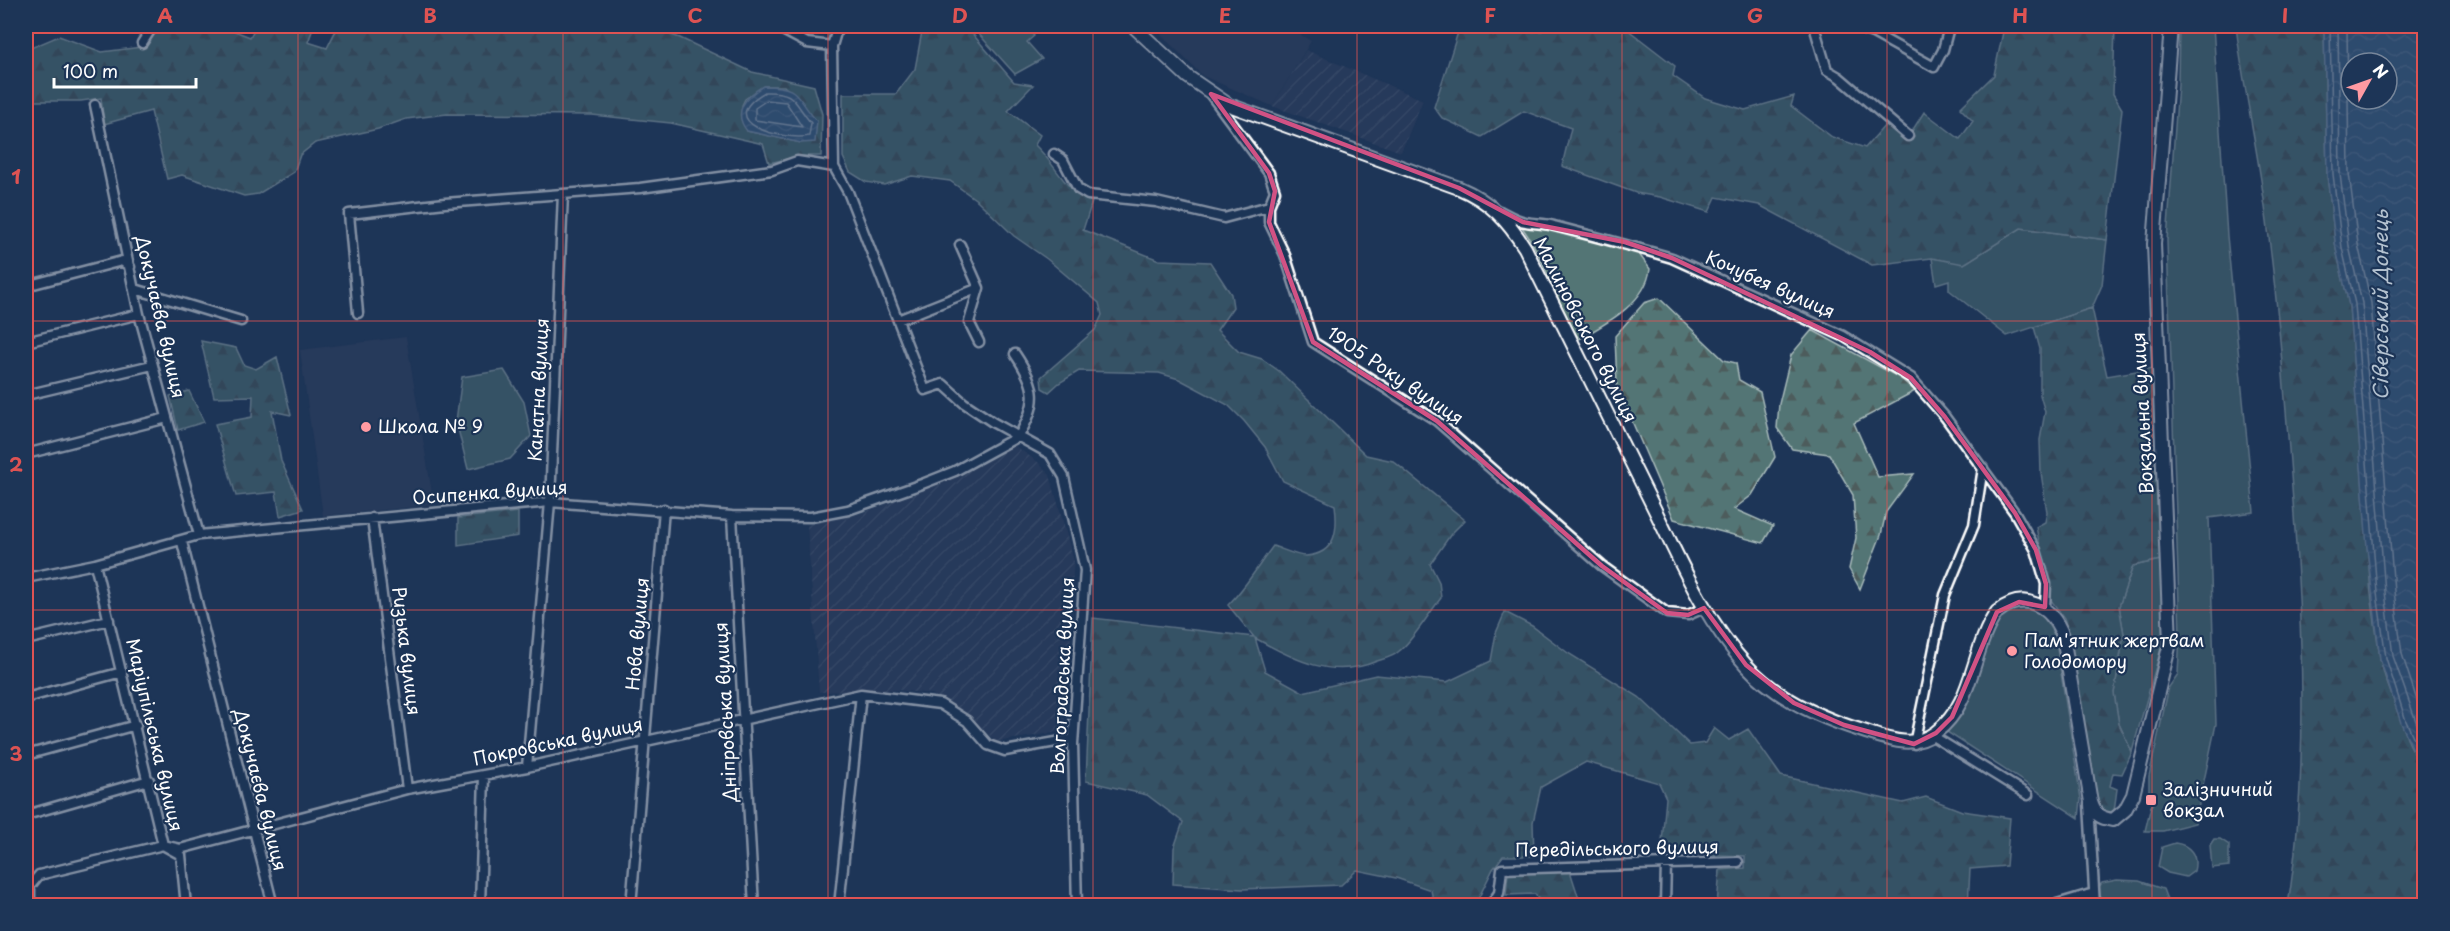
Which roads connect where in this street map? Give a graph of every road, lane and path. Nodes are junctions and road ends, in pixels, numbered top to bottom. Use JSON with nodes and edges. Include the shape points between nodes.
{"nodes":[{"id":1,"x":153,"y":26,"type":"edge"},
{"id":2,"x":775,"y":26,"type":"edge"},
{"id":3,"x":838,"y":26,"type":"edge"},
{"id":4,"x":1133,"y":26,"type":"edge"},
{"id":5,"x":1815,"y":26,"type":"edge"},
{"id":6,"x":1853,"y":26,"type":"edge"},
{"id":7,"x":2171,"y":26,"type":"edge"},
{"id":8,"x":1874,"y":29,"type":"edge"},
{"id":9,"x":1948,"y":31,"type":"dead end"},
{"id":10,"x":142,"y":43,"type":"dead end"},
{"id":11,"x":832,"y":46,"type":"junction"},
{"id":12,"x":1211,"y":94,"type":"junction"},
{"id":13,"x":95,"y":105,"type":"dead end"},
{"id":14,"x":1908,"y":136,"type":"dead end"},
{"id":15,"x":1054,"y":154,"type":"dead end"},
{"id":16,"x":834,"y":167,"type":"junction"},
{"id":17,"x":563,"y":194,"type":"junction"},
{"id":18,"x":1269,"y":206,"type":"junction"},
{"id":19,"x":1497,"y":210,"type":"junction"},
{"id":20,"x":960,"y":245,"type":"dead end"},
{"id":21,"x":130,"y":267,"type":"junction"},
{"id":22,"x":26,"y":286,"type":"edge"},
{"id":23,"x":979,"y":288,"type":"junction"},
{"id":24,"x":135,"y":289,"type":"junction"},
{"id":25,"x":358,"y":313,"type":"dead end"},
{"id":26,"x":139,"y":314,"type":"junction"},
{"id":27,"x":898,"y":320,"type":"junction"},
{"id":28,"x":241,"y":321,"type":"dead end"},
{"id":29,"x":26,"y":342,"type":"edge"},
{"id":30,"x":979,"y":342,"type":"dead end"},
{"id":31,"x":1015,"y":354,"type":"dead end"},
{"id":32,"x":152,"y":365,"type":"junction"},
{"id":33,"x":26,"y":395,"type":"edge"},
{"id":34,"x":167,"y":418,"type":"junction"},
{"id":35,"x":1018,"y":436,"type":"junction"},
{"id":36,"x":26,"y":454,"type":"edge"},
{"id":37,"x":1983,"y":468,"type":"junction"},
{"id":38,"x":550,"y":502,"type":"junction"},
{"id":39,"x":664,"y":509,"type":"junction"},
{"id":40,"x":732,"y":516,"type":"junction"},
{"id":41,"x":372,"y":518,"type":"junction"},
{"id":42,"x":199,"y":535,"type":"junction"},
{"id":43,"x":182,"y":542,"type":"junction"},
{"id":44,"x":95,"y":564,"type":"junction"},
{"id":45,"x":26,"y":578,"type":"edge"},
{"id":46,"x":2045,"y":607,"type":"junction"},
{"id":47,"x":1704,"y":608,"type":"junction"},
{"id":48,"x":109,"y":620,"type":"junction"},
{"id":49,"x":26,"y":640,"type":"edge"},
{"id":50,"x":122,"y":672,"type":"junction"},
{"id":51,"x":861,"y":694,"type":"junction"},
{"id":52,"x":26,"y":698,"type":"edge"},
{"id":53,"x":742,"y":720,"type":"junction"},
{"id":54,"x":135,"y":725,"type":"junction"},
{"id":55,"x":1931,"y":735,"type":"junction"},
{"id":56,"x":1073,"y":739,"type":"junction"},
{"id":57,"x":646,"y":741,"type":"junction"},
{"id":58,"x":1914,"y":744,"type":"junction"},
{"id":59,"x":26,"y":755,"type":"edge"},
{"id":60,"x":527,"y":767,"type":"junction"},
{"id":61,"x":484,"y":776,"type":"junction"},
{"id":62,"x":149,"y":780,"type":"junction"},
{"id":63,"x":407,"y":789,"type":"junction"},
{"id":64,"x":2088,"y":789,"type":"junction"},
{"id":65,"x":2028,"y":795,"type":"dead end"},
{"id":66,"x":26,"y":815,"type":"edge"},
{"id":67,"x":252,"y":829,"type":"junction"},
{"id":68,"x":163,"y":845,"type":"junction"},
{"id":69,"x":1738,"y":862,"type":"dead end"},
{"id":70,"x":1666,"y":863,"type":"junction"},
{"id":71,"x":2094,"y":893,"type":"junction"},
{"id":72,"x":30,"y":906,"type":"edge"},
{"id":73,"x":186,"y":906,"type":"edge"},
{"id":74,"x":273,"y":906,"type":"edge"},
{"id":75,"x":480,"y":906,"type":"edge"},
{"id":76,"x":631,"y":906,"type":"edge"},
{"id":77,"x":754,"y":906,"type":"edge"},
{"id":78,"x":840,"y":906,"type":"edge"},
{"id":79,"x":1077,"y":906,"type":"edge"},
{"id":80,"x":1490,"y":906,"type":"edge"},
{"id":81,"x":1665,"y":906,"type":"edge"},
{"id":82,"x":2050,"y":906,"type":"edge"},
{"id":83,"x":2095,"y":906,"type":"edge"}],
"edges":[{"from":1,"to":10,"type":"street"},
{"from":2,"to":11,"type":"street","via":[[807,42]]},
{"from":3,"to":11,"type":"street"},
{"from":4,"to":12,"type":"main road","name":"Малиновського вулиця","via":[[1165,58]]},
{"from":5,"to":14,"type":"street","via":[[1827,70]]},
{"from":6,"to":8,"type":"street"},
{"from":7,"to":64,"type":"main road","name":"Вокзальна вулиця","via":[[2154,244],[2170,643],[2133,795],[2125,810],[2113,820],[2102,818],[2094,811]]},
{"from":8,"to":9,"type":"street","via":[[1934,67]]},
{"from":11,"to":16,"type":"street"},
{"from":12,"to":18,"type":"street","name":"1905 Року вулиця","via":[[1269,173],[1275,191]]},
{"from":12,"to":19,"type":"main road","name":"Малиновського вулиця","via":[[1229,105],[1459,188]]},
{"from":13,"to":21,"type":"street","name":"Докучаєва вулиця"},
{"from":15,"to":18,"type":"street","via":[[1063,160],[1078,189],[1088,195],[1156,202],[1224,218]]},
{"from":16,"to":17,"type":"street","via":[[796,161],[772,170]]},
{"from":16,"to":27,"type":"street","via":[[848,192]]},
{"from":17,"to":25,"type":"street","via":[[349,214]]},
{"from":17,"to":38,"type":"street","name":"Канатна вулиця"},
{"from":18,"to":47,"type":"street","name":"1905 Року вулиця","via":[[1269,222],[1285,255],[1313,342],[1437,421],[1602,566],[1667,613],[1688,615]]},
{"from":19,"to":37,"type":"street","name":"Кочубея вулиця","via":[[1523,222],[1554,225],[1625,242],[1672,258],[1843,336],[1911,378]]},
{"from":19,"to":47,"type":"main road","name":"Малиновського вулиця","via":[[1525,248]]},
{"from":20,"to":23,"type":"street"},
{"from":21,"to":22,"type":"street","via":[[122,261]]},
{"from":21,"to":24,"type":"street","name":"Докучаєва вулиця"},
{"from":23,"to":27,"type":"street"},
{"from":23,"to":30,"type":"street","via":[[969,322]]},
{"from":24,"to":26,"type":"street","name":"Докучаєва вулиця"},
{"from":24,"to":28,"type":"street"},
{"from":26,"to":29,"type":"street"},
{"from":26,"to":32,"type":"street","name":"Докучаєва вулиця"},
{"from":27,"to":35,"type":"street","via":[[925,390],[943,384],[964,403]]},
{"from":31,"to":35,"type":"street","via":[[1030,377],[1033,409]]},
{"from":32,"to":33,"type":"street"},
{"from":32,"to":34,"type":"street","name":"Докучаєва вулиця"},
{"from":34,"to":36,"type":"street"},
{"from":34,"to":42,"type":"street","name":"Докучаєва вулиця"},
{"from":35,"to":40,"type":"street","name":"Осипенка вулиця","via":[[955,471],[848,510],[811,517]]},
{"from":35,"to":56,"type":"street","name":"Волгоградська вулиця","via":[[1037,445],[1058,464],[1084,564]]},
{"from":37,"to":46,"type":"street","name":"Кочубея вулиця","via":[[2036,550],[2046,584]]},
{"from":37,"to":58,"type":"street","via":[[1974,525],[1945,595]]},
{"from":38,"to":39,"type":"street","name":"Осипенка вулиця"},
{"from":38,"to":41,"type":"street","name":"Осипенка вулиця"},
{"from":38,"to":60,"type":"street","name":"Канатна вулиця"},
{"from":39,"to":40,"type":"street","name":"Осипенка вулиця"},
{"from":39,"to":57,"type":"street","name":"Нова вулиця"},
{"from":40,"to":53,"type":"street","name":"Дніпровська вулиця"},
{"from":41,"to":42,"type":"street","name":"Осипенка вулиця"},
{"from":41,"to":63,"type":"street","name":"Ризька вулиця"},
{"from":42,"to":43,"type":"street","name":"Осипенка вулиця"},
{"from":43,"to":44,"type":"street","name":"Осипенка вулиця"},
{"from":43,"to":67,"type":"street","name":"Докучаєва вулиця"},
{"from":44,"to":45,"type":"street","name":"Осипенка вулиця"},
{"from":44,"to":48,"type":"street","name":"Маріупільська вулиця"},
{"from":46,"to":55,"type":"main road","via":[[2019,602],[1997,612],[1952,717]]},
{"from":46,"to":64,"type":"main road","via":[[2063,636]]},
{"from":47,"to":58,"type":"main road","name":"Малиновського вулиця","via":[[1746,666],[1794,704],[1844,725]]},
{"from":48,"to":49,"type":"street"},
{"from":48,"to":50,"type":"street","name":"Маріупільська вулиця"},
{"from":50,"to":52,"type":"street"},
{"from":50,"to":54,"type":"street","name":"Маріупільська вулиця"},
{"from":51,"to":53,"type":"street","name":"Покровська вулиця"},
{"from":51,"to":56,"type":"street","name":"Покровська вулиця","via":[[940,704],[967,721],[988,745],[1005,751]]},
{"from":51,"to":78,"type":"street"},
{"from":53,"to":57,"type":"street","name":"Покровська вулиця"},
{"from":53,"to":77,"type":"street","name":"Дніпровська вулиця"},
{"from":54,"to":59,"type":"street"},
{"from":54,"to":62,"type":"street","name":"Маріупільська вулиця"},
{"from":55,"to":58,"type":"main road"},
{"from":55,"to":65,"type":"street"},
{"from":56,"to":79,"type":"street","name":"Волгоградська вулиця"},
{"from":57,"to":60,"type":"street","name":"Покровська вулиця"},
{"from":57,"to":76,"type":"street","name":"Нова вулиця"},
{"from":60,"to":61,"type":"street","name":"Покровська вулиця"},
{"from":61,"to":63,"type":"street","name":"Покровська вулиця"},
{"from":61,"to":75,"type":"street"},
{"from":62,"to":66,"type":"street"},
{"from":62,"to":68,"type":"street","name":"Маріупільська вулиця"},
{"from":63,"to":67,"type":"street","name":"Покровська вулиця"},
{"from":64,"to":71,"type":"street"},
{"from":67,"to":68,"type":"street","name":"Покровська вулиця","via":[[180,849]]},
{"from":67,"to":74,"type":"street","name":"Докучаєва вулиця"},
{"from":68,"to":72,"type":"street","name":"Покровська вулиця","via":[[39,875],[30,886]]},
{"from":68,"to":73,"type":"street","name":"Маріупільська вулиця","via":[[181,855]]},
{"from":69,"to":70,"type":"street","name":"Передільського вулиця"},
{"from":70,"to":80,"type":"street","name":"Передільського вулиця","via":[[1502,868],[1499,893]]},
{"from":70,"to":81,"type":"street"},
{"from":71,"to":82,"type":"street"},
{"from":71,"to":83,"type":"street"}]}
